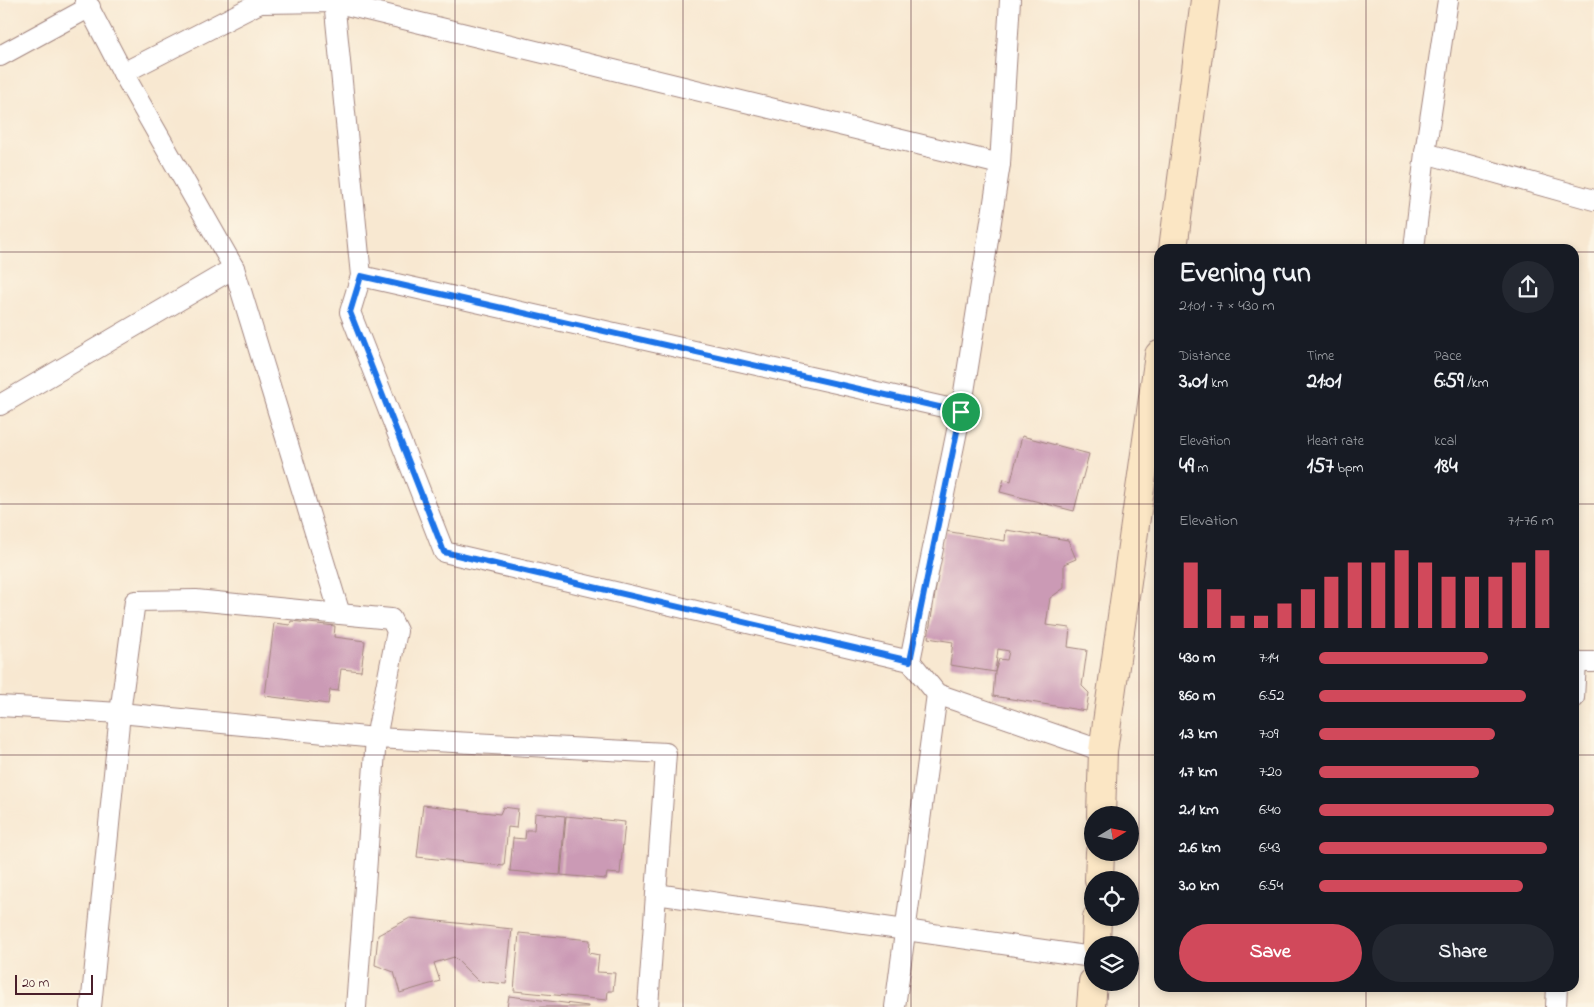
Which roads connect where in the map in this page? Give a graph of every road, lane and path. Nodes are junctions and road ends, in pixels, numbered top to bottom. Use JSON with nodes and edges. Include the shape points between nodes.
{"nodes":[{"id":1,"x":1010,"y":0,"type":"edge"},
{"id":2,"x":1205,"y":0,"type":"edge"},
{"id":3,"x":1448,"y":0,"type":"edge"},
{"id":4,"x":334,"y":1,"type":"edge"},
{"id":5,"x":259,"y":2,"type":"edge"},
{"id":6,"x":87,"y":4,"type":"edge"},
{"id":7,"x":0,"y":56,"type":"edge"},
{"id":8,"x":123,"y":73,"type":"junction"},
{"id":9,"x":1425,"y":153,"type":"junction"},
{"id":10,"x":1000,"y":164,"type":"junction"},
{"id":11,"x":1594,"y":200,"type":"edge"},
{"id":12,"x":1174,"y":244,"type":"edge"},
{"id":13,"x":1415,"y":244,"type":"edge"},
{"id":14,"x":234,"y":268,"type":"junction"},
{"id":15,"x":361,"y":276,"type":"junction"},
{"id":16,"x":1154,"y":390,"type":"edge"},
{"id":17,"x":0,"y":405,"type":"edge"},
{"id":18,"x":961,"y":412,"type":"junction"},
{"id":19,"x":340,"y":614,"type":"junction"},
{"id":20,"x":910,"y":661,"type":"junction"},
{"id":21,"x":1579,"y":662,"type":"edge"},
{"id":22,"x":1594,"y":662,"type":"edge"},
{"id":23,"x":937,"y":694,"type":"junction"},
{"id":24,"x":0,"y":706,"type":"edge"},
{"id":25,"x":120,"y":713,"type":"junction"},
{"id":26,"x":376,"y":738,"type":"junction"},
{"id":27,"x":1103,"y":752,"type":"junction"},
{"id":28,"x":1101,"y":806,"type":"edge"},
{"id":29,"x":656,"y":894,"type":"junction"},
{"id":30,"x":905,"y":930,"type":"junction"},
{"id":31,"x":1084,"y":956,"type":"edge"},
{"id":32,"x":1092,"y":991,"type":"edge"},
{"id":33,"x":1557,"y":992,"type":"edge"},
{"id":34,"x":91,"y":1007,"type":"edge"},
{"id":35,"x":356,"y":1007,"type":"edge"},
{"id":36,"x":648,"y":1007,"type":"edge"},
{"id":37,"x":895,"y":1007,"type":"edge"},
{"id":38,"x":1091,"y":1007,"type":"edge"},
{"id":39,"x":1556,"y":1007,"type":"edge"}],
"edges":[{"from":1,"to":10,"type":"street"},
{"from":2,"to":12,"type":"main road"},
{"from":3,"to":9,"type":"street"},
{"from":4,"to":5,"type":"street"},
{"from":4,"to":10,"type":"street"},
{"from":4,"to":15,"type":"street"},
{"from":5,"to":8,"type":"street"},
{"from":6,"to":7,"type":"street"},
{"from":6,"to":8,"type":"street"},
{"from":8,"to":14,"type":"street"},
{"from":9,"to":11,"type":"street"},
{"from":9,"to":13,"type":"street"},
{"from":10,"to":18,"type":"street"},
{"from":14,"to":17,"type":"street"},
{"from":14,"to":19,"type":"street"},
{"from":15,"to":18,"type":"street"},
{"from":15,"to":20,"type":"street","via":[[350,312],[444,552]]},
{"from":16,"to":27,"type":"main road"},
{"from":18,"to":20,"type":"street"},
{"from":19,"to":25,"type":"street","via":[[196,600],[135,601]]},
{"from":19,"to":26,"type":"street","via":[[390,619],[397,631]]},
{"from":20,"to":23,"type":"street"},
{"from":21,"to":22,"type":"street"},
{"from":23,"to":27,"type":"street"},
{"from":23,"to":30,"type":"street"},
{"from":24,"to":25,"type":"street"},
{"from":25,"to":26,"type":"street"},
{"from":25,"to":34,"type":"street"},
{"from":26,"to":29,"type":"street","via":[[666,753]]},
{"from":26,"to":35,"type":"street"},
{"from":27,"to":28,"type":"main road"},
{"from":29,"to":30,"type":"street"},
{"from":29,"to":36,"type":"street"},
{"from":30,"to":31,"type":"street"},
{"from":30,"to":37,"type":"street"},
{"from":32,"to":38,"type":"main road"},
{"from":33,"to":39,"type":"street"}]}
